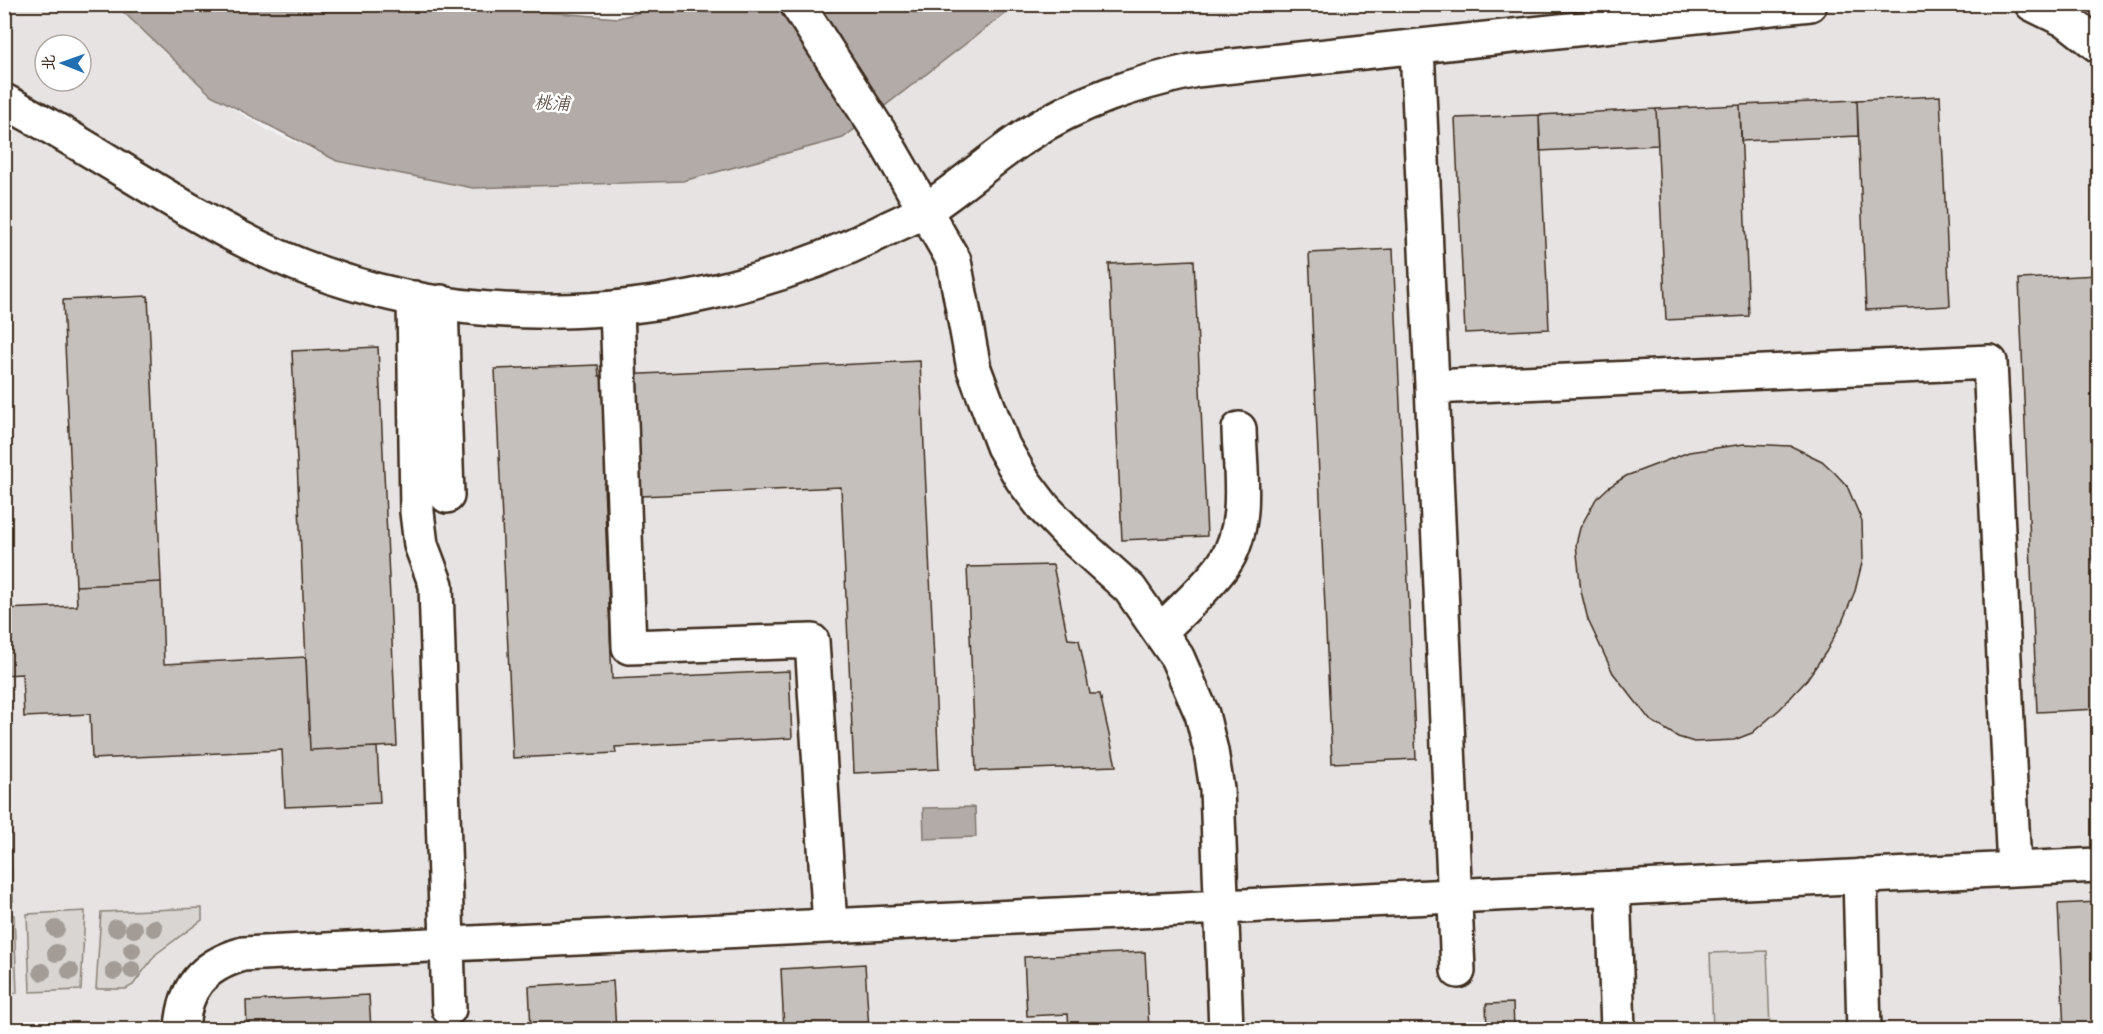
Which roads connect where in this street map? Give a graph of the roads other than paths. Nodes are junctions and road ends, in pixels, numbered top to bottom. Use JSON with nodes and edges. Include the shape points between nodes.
{"nodes":[{"id":1,"x":797,"y":4,"type":"edge"},
{"id":2,"x":1810,"y":4,"type":"edge"},
{"id":3,"x":2032,"y":4,"type":"edge"},
{"id":4,"x":2098,"y":45,"type":"edge"},
{"id":5,"x":1417,"y":47,"type":"junction"},
{"id":6,"x":4,"y":101,"type":"edge"},
{"id":7,"x":925,"y":210,"type":"junction"},
{"id":8,"x":428,"y":300,"type":"junction"},
{"id":9,"x":617,"y":309,"type":"junction"},
{"id":10,"x":1432,"y":387,"type":"junction"},
{"id":11,"x":1239,"y":429,"type":"dead end"},
{"id":12,"x":447,"y":496,"type":"dead end"},
{"id":13,"x":1161,"y":631,"type":"junction"},
{"id":14,"x":2098,"y":865,"type":"edge"},
{"id":15,"x":2014,"y":869,"type":"junction"},
{"id":16,"x":1860,"y":876,"type":"junction"},
{"id":17,"x":1613,"y":888,"type":"junction"},
{"id":18,"x":1455,"y":896,"type":"junction"},
{"id":19,"x":1221,"y":907,"type":"junction"},
{"id":20,"x":830,"y":926,"type":"junction"},
{"id":21,"x":447,"y":945,"type":"junction"},
{"id":22,"x":1458,"y":971,"type":"dead end"},
{"id":23,"x":449,"y":1009,"type":"dead end"},
{"id":24,"x":182,"y":1029,"type":"edge"},
{"id":25,"x":1226,"y":1029,"type":"edge"},
{"id":26,"x":1618,"y":1029,"type":"edge"},
{"id":27,"x":1864,"y":1029,"type":"edge"}],
"edges":[{"from":1,"to":7,"type":"street"},
{"from":2,"to":5,"type":"street"},
{"from":3,"to":4,"type":"street","via":[[2069,22]]},
{"from":5,"to":7,"type":"street","via":[[1196,70],[1128,87],[1062,114]]},
{"from":5,"to":10,"type":"street"},
{"from":6,"to":8,"type":"street","via":[[102,155],[209,222],[261,248],[334,277]]},
{"from":7,"to":9,"type":"street","via":[[816,262],[769,279],[672,302]]},
{"from":7,"to":13,"type":"street","via":[[954,261],[974,369],[1003,446],[1044,508],[1130,589]]},
{"from":8,"to":9,"type":"street","via":[[518,310]]},
{"from":8,"to":12,"type":"street"},
{"from":8,"to":21,"type":"street","via":[[417,512],[421,545],[436,585]]},
{"from":9,"to":20,"type":"street","via":[[629,647],[812,641]]},
{"from":10,"to":15,"type":"street","via":[[1990,362]]},
{"from":10,"to":18,"type":"street"},
{"from":11,"to":13,"type":"street","via":[[1240,517],[1234,543],[1224,564]]},
{"from":13,"to":19,"type":"street","via":[[1191,685],[1211,751],[1217,789]]},
{"from":14,"to":15,"type":"street"},
{"from":15,"to":16,"type":"street"},
{"from":16,"to":17,"type":"street"},
{"from":16,"to":27,"type":"street"},
{"from":17,"to":18,"type":"street"},
{"from":17,"to":26,"type":"street"},
{"from":18,"to":19,"type":"street"},
{"from":18,"to":22,"type":"street"},
{"from":19,"to":20,"type":"street"},
{"from":19,"to":25,"type":"street"},
{"from":20,"to":21,"type":"street"},
{"from":21,"to":23,"type":"street"},
{"from":21,"to":24,"type":"street","via":[[243,954],[229,958],[195,983],[183,1007]]}]}
